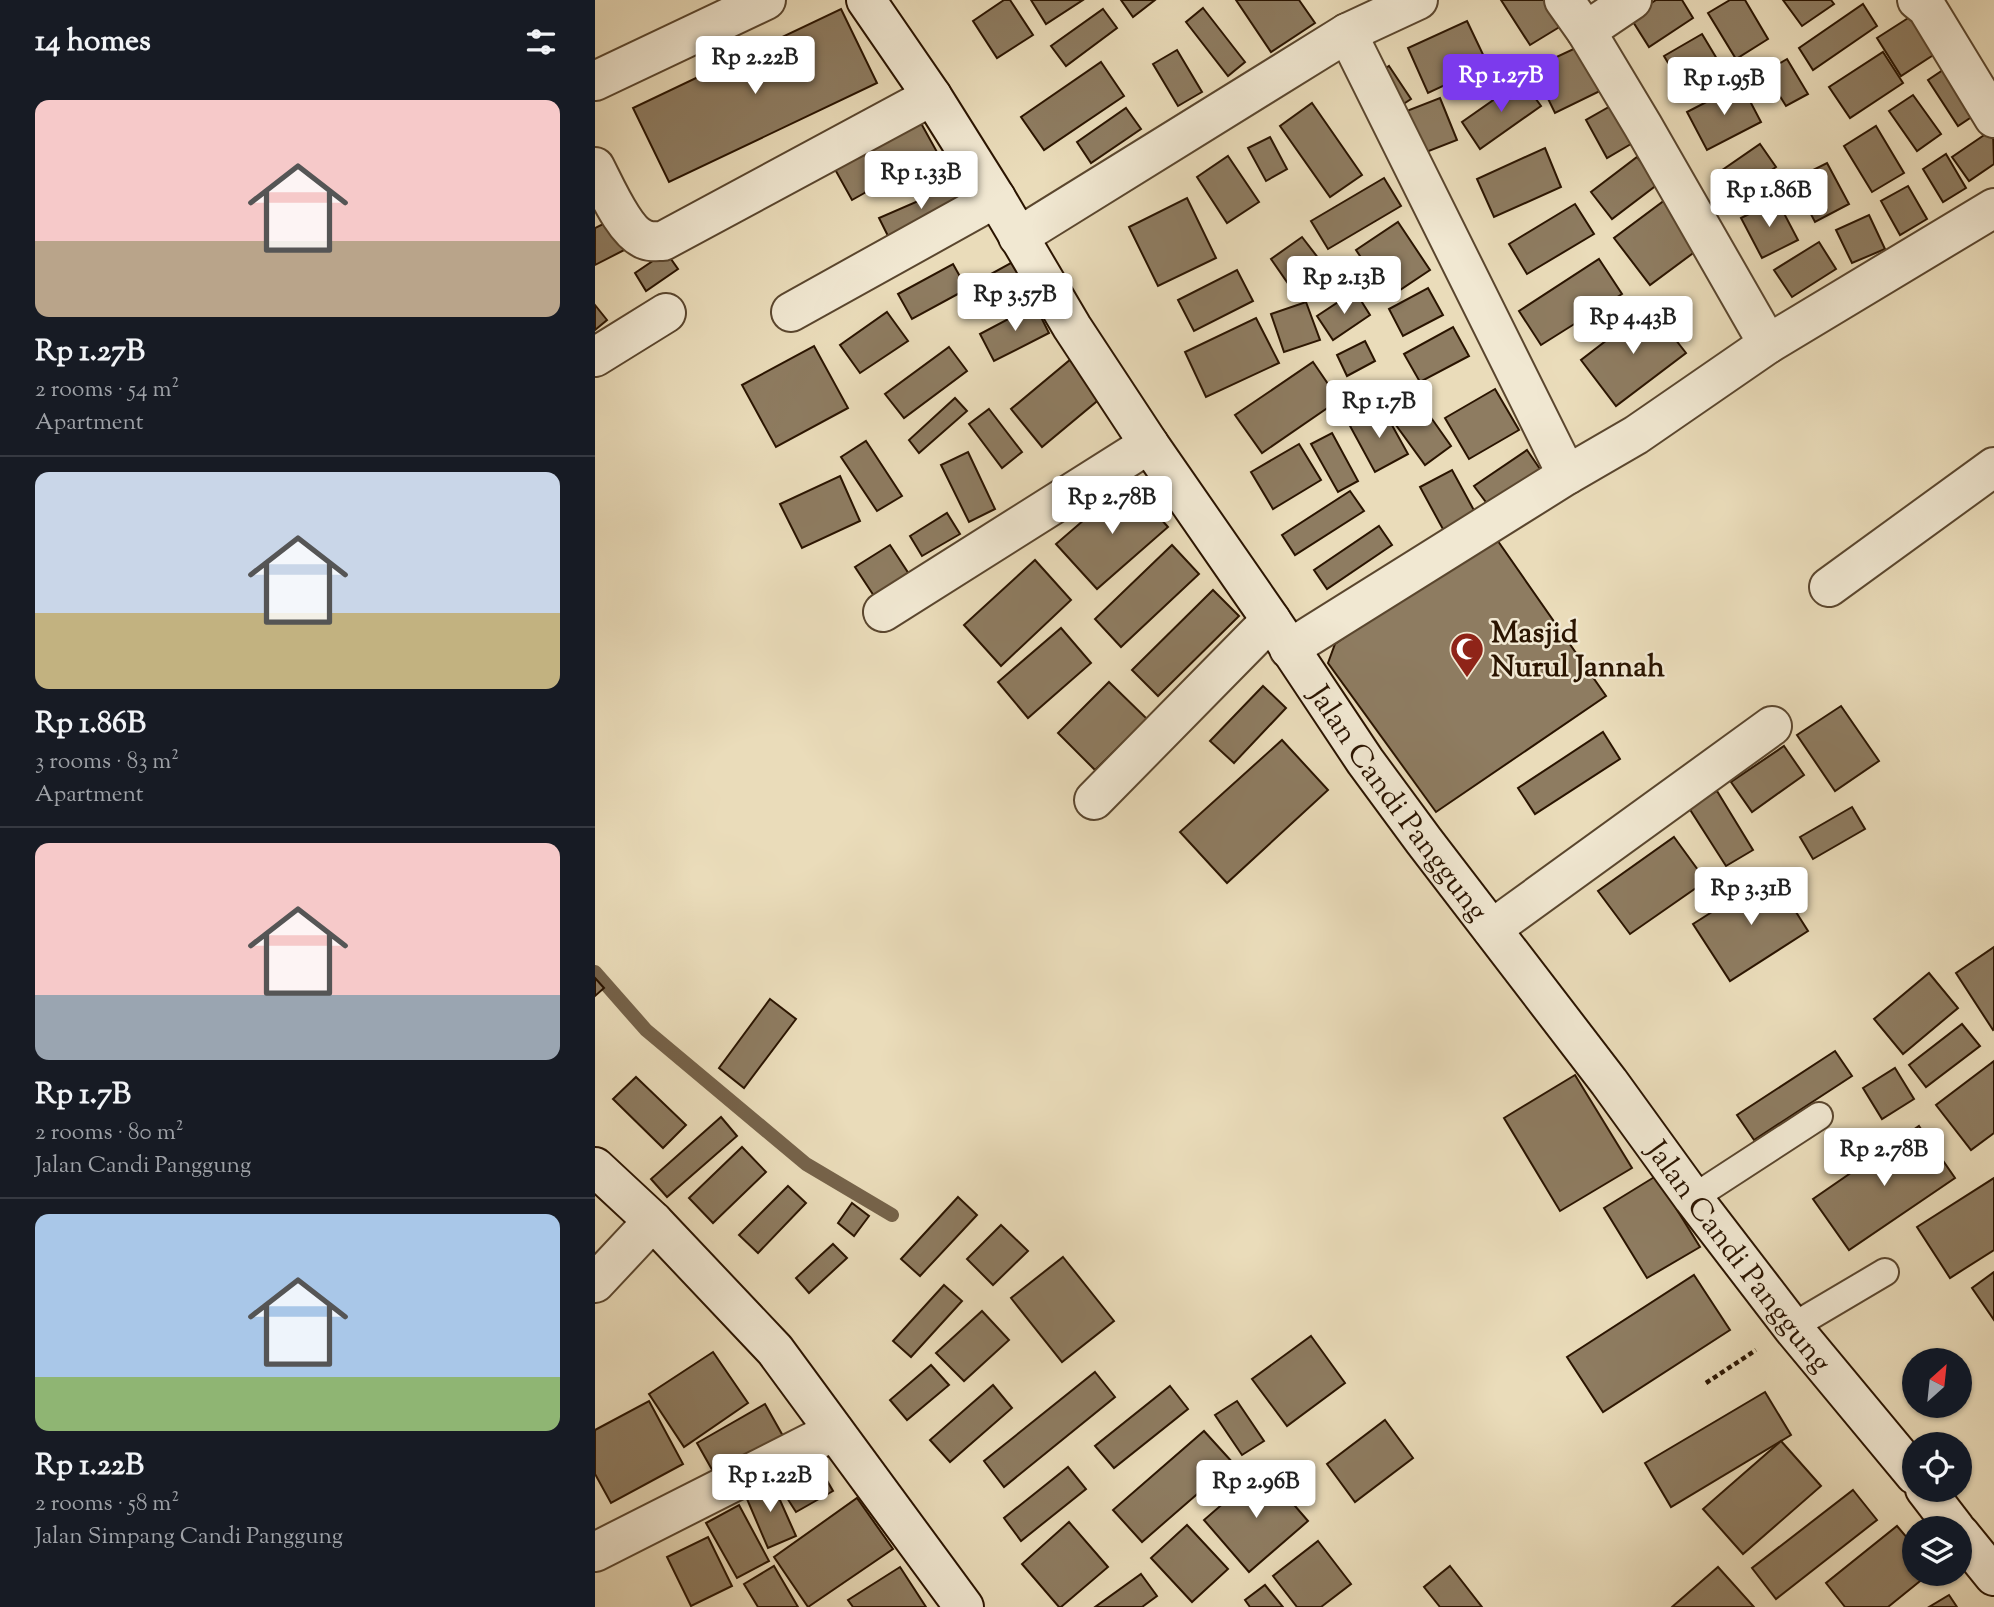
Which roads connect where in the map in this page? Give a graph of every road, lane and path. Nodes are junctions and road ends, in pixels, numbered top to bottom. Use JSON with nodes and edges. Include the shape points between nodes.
{"nodes":[{"id":1,"x":766,"y":0,"type":"edge"},
{"id":2,"x":866,"y":0,"type":"edge"},
{"id":3,"x":1418,"y":0,"type":"edge"},
{"id":4,"x":1564,"y":0,"type":"edge"},
{"id":5,"x":1632,"y":0,"type":"edge"},
{"id":6,"x":1917,"y":0,"type":"edge"},
{"id":7,"x":1355,"y":20,"type":"edge"},
{"id":8,"x":1586,"y":31,"type":"junction"},
{"id":9,"x":595,"y":82,"type":"edge"},
{"id":10,"x":932,"y":96,"type":"junction"},
{"id":11,"x":1994,"y":118,"type":"edge"},
{"id":12,"x":595,"y":167,"type":"edge"},
{"id":13,"x":996,"y":198,"type":"junction"},
{"id":14,"x":1994,"y":208,"type":"edge"},
{"id":15,"x":1018,"y":237,"type":"junction"},
{"id":16,"x":791,"y":312,"type":"dead end"},
{"id":17,"x":666,"y":313,"type":"dead end"},
{"id":18,"x":1768,"y":344,"type":"junction"},
{"id":19,"x":595,"y":357,"type":"edge"},
{"id":20,"x":1149,"y":444,"type":"junction"},
{"id":21,"x":1994,"y":467,"type":"edge"},
{"id":22,"x":1567,"y":475,"type":"junction"},
{"id":23,"x":1829,"y":587,"type":"dead end"},
{"id":24,"x":883,"y":612,"type":"dead end"},
{"id":25,"x":1280,"y":635,"type":"junction"},
{"id":26,"x":1772,"y":726,"type":"dead end"},
{"id":27,"x":1094,"y":800,"type":"dead end"},
{"id":28,"x":1492,"y":929,"type":"junction"},
{"id":29,"x":1819,"y":1116,"type":"dead end"},
{"id":30,"x":595,"y":1167,"type":"edge"},
{"id":31,"x":1693,"y":1199,"type":"junction"},
{"id":32,"x":653,"y":1221,"type":"junction"},
{"id":33,"x":1885,"y":1272,"type":"dead end"},
{"id":34,"x":595,"y":1283,"type":"edge"},
{"id":35,"x":1792,"y":1327,"type":"junction"},
{"id":36,"x":1706,"y":1382,"type":"dead end"},
{"id":37,"x":834,"y":1431,"type":"junction"},
{"id":38,"x":1902,"y":1459,"type":"edge"},
{"id":39,"x":1935,"y":1502,"type":"edge"},
{"id":40,"x":1946,"y":1516,"type":"edge"},
{"id":41,"x":1972,"y":1549,"type":"edge"},
{"id":42,"x":595,"y":1552,"type":"edge"},
{"id":43,"x":1994,"y":1576,"type":"edge"},
{"id":44,"x":964,"y":1607,"type":"edge"}],
"edges":[{"from":1,"to":9,"type":"street"},
{"from":2,"to":10,"type":"street","name":"Jalan Candi Panggung"},
{"from":3,"to":7,"type":"street"},
{"from":4,"to":8,"type":"street"},
{"from":5,"to":8,"type":"street"},
{"from":6,"to":11,"type":"street","via":[[1927,8]]},
{"from":7,"to":15,"type":"street"},
{"from":7,"to":22,"type":"street"},
{"from":8,"to":18,"type":"street"},
{"from":10,"to":12,"type":"street","via":[[663,241],[646,240],[633,232]]},
{"from":10,"to":13,"type":"street","name":"Jalan Candi Panggung"},
{"from":13,"to":15,"type":"street","name":"Jalan Candi Panggung"},
{"from":13,"to":16,"type":"street"},
{"from":14,"to":18,"type":"street"},
{"from":15,"to":20,"type":"street","name":"Jalan Candi Panggung"},
{"from":17,"to":19,"type":"street"},
{"from":18,"to":22,"type":"street","via":[[1636,435]]},
{"from":20,"to":24,"type":"street"},
{"from":20,"to":25,"type":"street","name":"Jalan Candi Panggung"},
{"from":21,"to":23,"type":"street"},
{"from":22,"to":25,"type":"street"},
{"from":25,"to":27,"type":"street"},
{"from":25,"to":28,"type":"street","name":"Jalan Candi Panggung","via":[[1365,761]]},
{"from":26,"to":28,"type":"street"},
{"from":28,"to":31,"type":"street","name":"Jalan Candi Panggung"},
{"from":29,"to":31,"type":"lane"},
{"from":30,"to":32,"type":"street"},
{"from":31,"to":35,"type":"street","name":"Jalan Candi Panggung"},
{"from":32,"to":34,"type":"street"},
{"from":32,"to":37,"type":"street","via":[[775,1350]]},
{"from":33,"to":35,"type":"lane"},
{"from":35,"to":36,"type":"path"},
{"from":35,"to":38,"type":"street","name":"Jalan Candi Panggung"},
{"from":37,"to":42,"type":"street"},
{"from":37,"to":44,"type":"street"},
{"from":39,"to":40,"type":"street"},
{"from":41,"to":43,"type":"street"}]}
